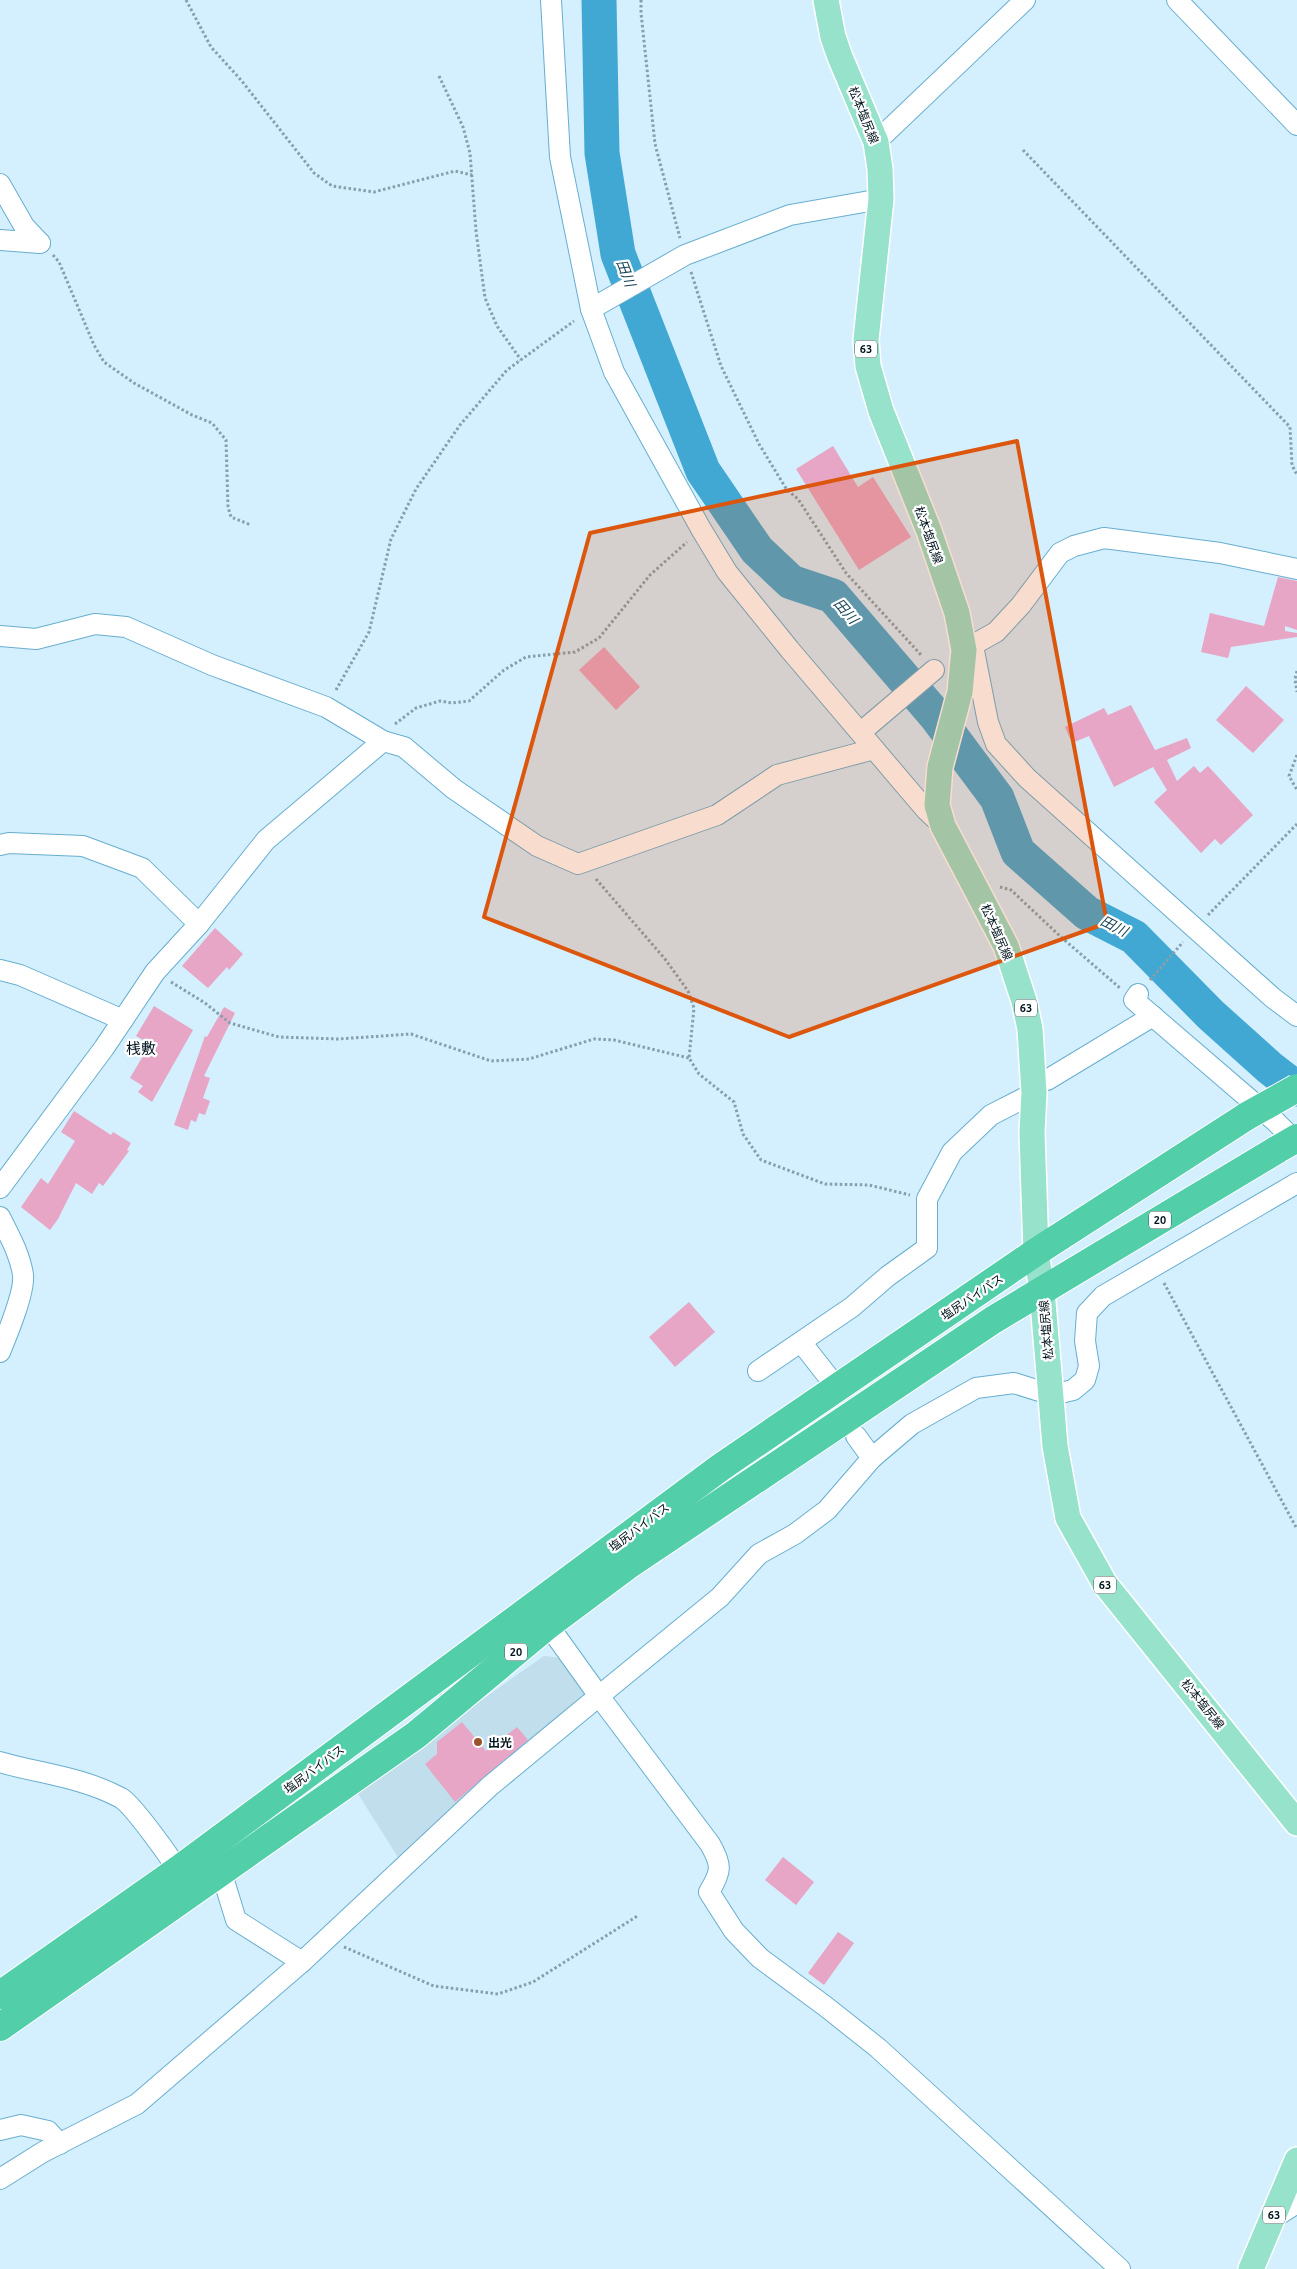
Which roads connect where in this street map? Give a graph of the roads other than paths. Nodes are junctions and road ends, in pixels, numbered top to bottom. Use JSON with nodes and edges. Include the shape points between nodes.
{"nodes":[{"id":1,"x":551,"y":0,"type":"edge"},
{"id":2,"x":826,"y":0,"type":"edge"},
{"id":3,"x":1024,"y":0,"type":"edge"},
{"id":4,"x":1177,"y":0,"type":"edge"},
{"id":5,"x":1297,"y":125,"type":"edge"},
{"id":6,"x":876,"y":142,"type":"junction"},
{"id":7,"x":0,"y":184,"type":"edge"},
{"id":8,"x":881,"y":199,"type":"junction"},
{"id":9,"x":0,"y":240,"type":"edge"},
{"id":10,"x":597,"y":306,"type":"junction"},
{"id":11,"x":1297,"y":569,"type":"edge"},
{"id":12,"x":0,"y":636,"type":"edge"},
{"id":13,"x":968,"y":648,"type":"junction"},
{"id":14,"x":931,"y":672,"type":"road end"},
{"id":15,"x":864,"y":729,"type":"junction"},
{"id":16,"x":380,"y":739,"type":"junction"},
{"id":17,"x":874,"y":749,"type":"junction"},
{"id":18,"x":943,"y":826,"type":"junction"},
{"id":19,"x":0,"y":845,"type":"edge"},
{"id":20,"x":199,"y":924,"type":"junction"},
{"id":21,"x":0,"y":970,"type":"edge"},
{"id":22,"x":1136,"y":997,"type":"road end"},
{"id":23,"x":1153,"y":1016,"type":"junction"},
{"id":24,"x":1297,"y":1016,"type":"edge"},
{"id":25,"x":123,"y":1020,"type":"junction"},
{"id":26,"x":1034,"y":1087,"type":"junction"},
{"id":27,"x":1297,"y":1088,"type":"edge"},
{"id":28,"x":1291,"y":1143,"type":"edge"},
{"id":29,"x":1297,"y":1183,"type":"edge"},
{"id":30,"x":0,"y":1188,"type":"edge"},
{"id":31,"x":0,"y":1217,"type":"edge"},
{"id":32,"x":1036,"y":1252,"type":"junction"},
{"id":33,"x":1042,"y":1290,"type":"junction"},
{"id":34,"x":801,"y":1342,"type":"junction"},
{"id":35,"x":0,"y":1352,"type":"edge"},
{"id":36,"x":758,"y":1371,"type":"dead end"},
{"id":37,"x":837,"y":1388,"type":"junction"},
{"id":38,"x":1052,"y":1395,"type":"junction"},
{"id":39,"x":856,"y":1436,"type":"dead end"},
{"id":40,"x":872,"y":1458,"type":"junction"},
{"id":41,"x":548,"y":1625,"type":"junction"},
{"id":42,"x":599,"y":1696,"type":"junction"},
{"id":43,"x":0,"y":1762,"type":"edge"},
{"id":44,"x":1297,"y":1823,"type":"edge"},
{"id":45,"x":178,"y":1870,"type":"junction"},
{"id":46,"x":219,"y":1873,"type":"junction"},
{"id":47,"x":94,"y":1960,"type":"junction"},
{"id":48,"x":302,"y":1962,"type":"junction"},
{"id":49,"x":0,"y":1995,"type":"edge"},
{"id":50,"x":0,"y":2027,"type":"edge"},
{"id":51,"x":0,"y":2037,"type":"edge"},
{"id":52,"x":0,"y":2130,"type":"edge"},
{"id":53,"x":60,"y":2144,"type":"junction"},
{"id":54,"x":1297,"y":2160,"type":"edge"},
{"id":55,"x":0,"y":2179,"type":"edge"},
{"id":56,"x":1297,"y":2203,"type":"edge"},
{"id":57,"x":1272,"y":2219,"type":"junction"},
{"id":58,"x":1120,"y":2269,"type":"edge"},
{"id":59,"x":1251,"y":2269,"type":"edge"}],
"edges":[{"from":1,"to":10,"type":"street","via":[[560,157]]},
{"from":2,"to":6,"type":"main road","name":"松本塩尻線","number":"63","via":[[840,57]]},
{"from":3,"to":6,"type":"street"},
{"from":4,"to":5,"type":"street"},
{"from":6,"to":8,"type":"main road","name":"松本塩尻線","number":"63"},
{"from":7,"to":9,"type":"street","via":[[24,226],[40,243]]},
{"from":8,"to":10,"type":"street","via":[[790,215],[682,257]]},
{"from":8,"to":13,"type":"main road","name":"松本塩尻線","number":"63","via":[[866,340],[868,366],[881,411],[929,531]]},
{"from":10,"to":15,"type":"street","via":[[614,372],[701,530],[739,586],[790,650]]},
{"from":11,"to":13,"type":"street","via":[[1220,553],[1104,538],[1060,553],[996,632]]},
{"from":12,"to":16,"type":"street","via":[[36,638],[95,624],[126,627],[212,665],[326,707]]},
{"from":13,"to":18,"type":"main road","name":"松本塩尻線","number":"63","via":[[940,767],[937,805]]},
{"from":13,"to":24,"type":"street","via":[[996,744],[1027,778],[1194,929]]},
{"from":14,"to":15,"type":"street"},
{"from":15,"to":17,"type":"street"},
{"from":16,"to":17,"type":"street","via":[[404,747],[454,789],[537,846],[578,864],[717,814],[777,775]]},
{"from":16,"to":20,"type":"street","via":[[266,840]]},
{"from":17,"to":18,"type":"street"},
{"from":18,"to":26,"type":"main road","name":"松本塩尻線","number":"63","via":[[1006,946],[1030,1029]]},
{"from":19,"to":20,"type":"street","via":[[83,846],[142,868]]},
{"from":20,"to":25,"type":"street","via":[[155,972]]},
{"from":21,"to":25,"type":"street","via":[[20,974]]},
{"from":22,"to":23,"type":"street"},
{"from":23,"to":26,"type":"street"},
{"from":23,"to":28,"type":"street","via":[[1276,1122]]},
{"from":25,"to":30,"type":"street"},
{"from":26,"to":32,"type":"main road","name":"松本塩尻線","number":"63","via":[[1032,1132]]},
{"from":26,"to":34,"type":"street","via":[[991,1115],[952,1152],[927,1199],[927,1248]]},
{"from":27,"to":32,"type":"highway","name":"塩尻バイパス","number":"20","bridge":true,"via":[[1247,1116]]},
{"from":28,"to":33,"type":"highway","name":"塩尻バイパス","number":"20"},
{"from":29,"to":38,"type":"street","via":[[1103,1296],[1087,1313],[1085,1341],[1090,1366],[1085,1380],[1073,1390]]},
{"from":31,"to":35,"type":"street","via":[[23,1276],[13,1322]]},
{"from":32,"to":33,"type":"main road","name":"松本塩尻線","number":"63"},
{"from":32,"to":37,"type":"highway","name":"塩尻バイパス","number":"20"},
{"from":33,"to":38,"type":"main road","name":"松本塩尻線","number":"63"},
{"from":33,"to":41,"type":"highway","name":"塩尻バイパス","number":"20","via":[[644,1556]]},
{"from":34,"to":36,"type":"street"},
{"from":34,"to":37,"type":"street"},
{"from":37,"to":45,"type":"highway","name":"塩尻バイパス","number":"20","via":[[721,1467]]},
{"from":38,"to":40,"type":"street","via":[[1014,1383],[976,1388],[912,1424]]},
{"from":38,"to":44,"type":"main road","name":"松本塩尻線","number":"63","via":[[1055,1446],[1068,1518],[1096,1570]]},
{"from":39,"to":40,"type":"street"},
{"from":40,"to":42,"type":"street","via":[[827,1510],[795,1534],[759,1554],[720,1597]]},
{"from":41,"to":42,"type":"street"},
{"from":41,"to":46,"type":"highway","name":"塩尻バイパス","number":"20","via":[[416,1735]]},
{"from":42,"to":48,"type":"street","via":[[490,1786]]},
{"from":42,"to":58,"type":"street","via":[[710,1844],[718,1859],[719,1876],[709,1892],[734,1931],[760,1958],[878,2048]]},
{"from":43,"to":45,"type":"street","via":[[68,1777],[122,1799],[167,1852]]},
{"from":45,"to":49,"type":"highway","name":"塩尻バイパス","number":"20"},
{"from":46,"to":47,"type":"highway","name":"塩尻バイパス","number":"20"},
{"from":46,"to":48,"type":"street","via":[[236,1920]]},
{"from":47,"to":50,"type":"highway","name":"塩尻バイパス","number":"20"},
{"from":47,"to":51,"type":"street"},
{"from":48,"to":53,"type":"street","via":[[136,2104]]},
{"from":52,"to":53,"type":"street","via":[[21,2126],[48,2131]]},
{"from":53,"to":55,"type":"street"},
{"from":54,"to":57,"type":"main road","number":"63"},
{"from":56,"to":57,"type":"street"},
{"from":57,"to":59,"type":"main road","number":"63"}]}
